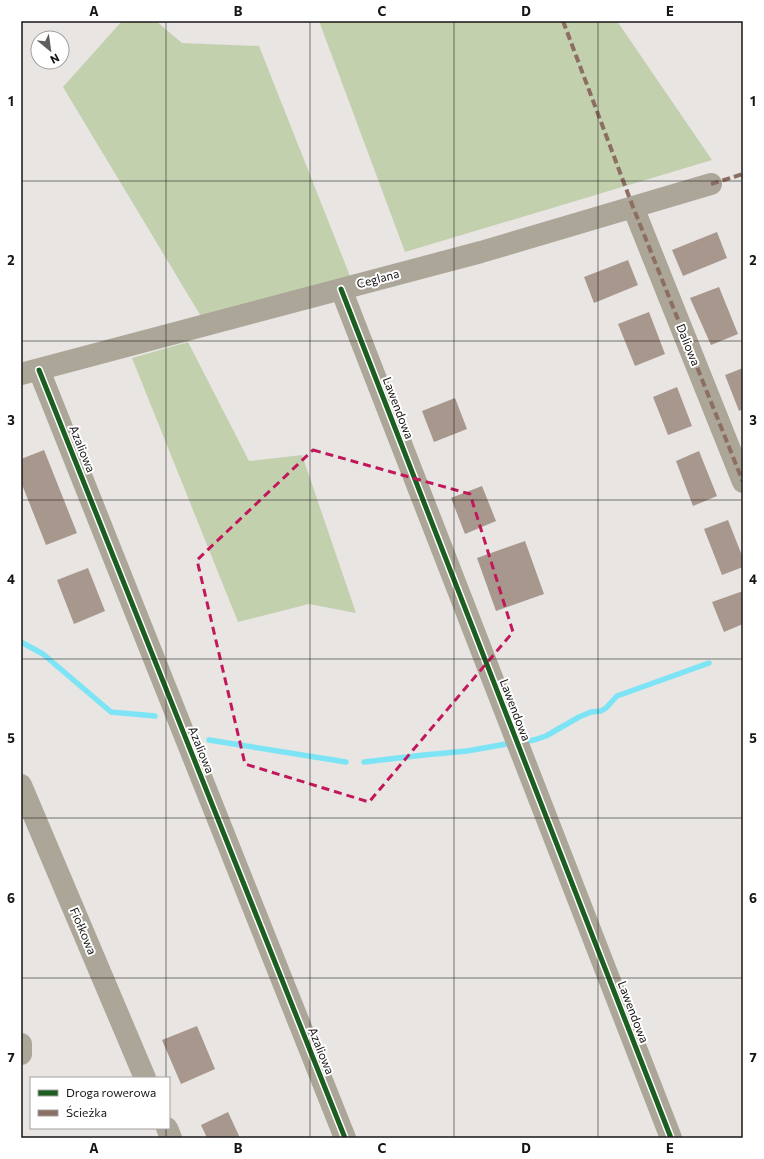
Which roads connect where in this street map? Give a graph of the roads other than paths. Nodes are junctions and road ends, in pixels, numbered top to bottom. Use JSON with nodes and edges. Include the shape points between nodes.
{"nodes":[{"id":1,"x":710,"y":184,"type":"dead end"},
{"id":2,"x":633,"y":207,"type":"junction"},
{"id":3,"x":341,"y":289,"type":"junction"},
{"id":4,"x":30,"y":372,"type":"edge"},
{"id":5,"x":743,"y":482,"type":"edge"},
{"id":6,"x":21,"y":785,"type":"edge"},
{"id":7,"x":21,"y":1044,"type":"edge"},
{"id":8,"x":21,"y":1054,"type":"edge"},
{"id":9,"x":145,"y":1077,"type":"edge"},
{"id":10,"x":345,"y":1138,"type":"edge"},
{"id":11,"x":671,"y":1138,"type":"edge"}],
"edges":[{"from":1,"to":2,"type":"street","name":"Ceglana"},
{"from":2,"to":3,"type":"street","name":"Ceglana","via":[[481,252]]},
{"from":2,"to":5,"type":"street","name":"Daliowa"},
{"from":3,"to":4,"type":"street","name":"Ceglana"},
{"from":3,"to":11,"type":"street","name":"Lawendowa"},
{"from":4,"to":10,"type":"street","name":"Azaliowa"},
{"from":6,"to":9,"type":"street","name":"Fiołkowa"},
{"from":7,"to":8,"type":"street"}]}
